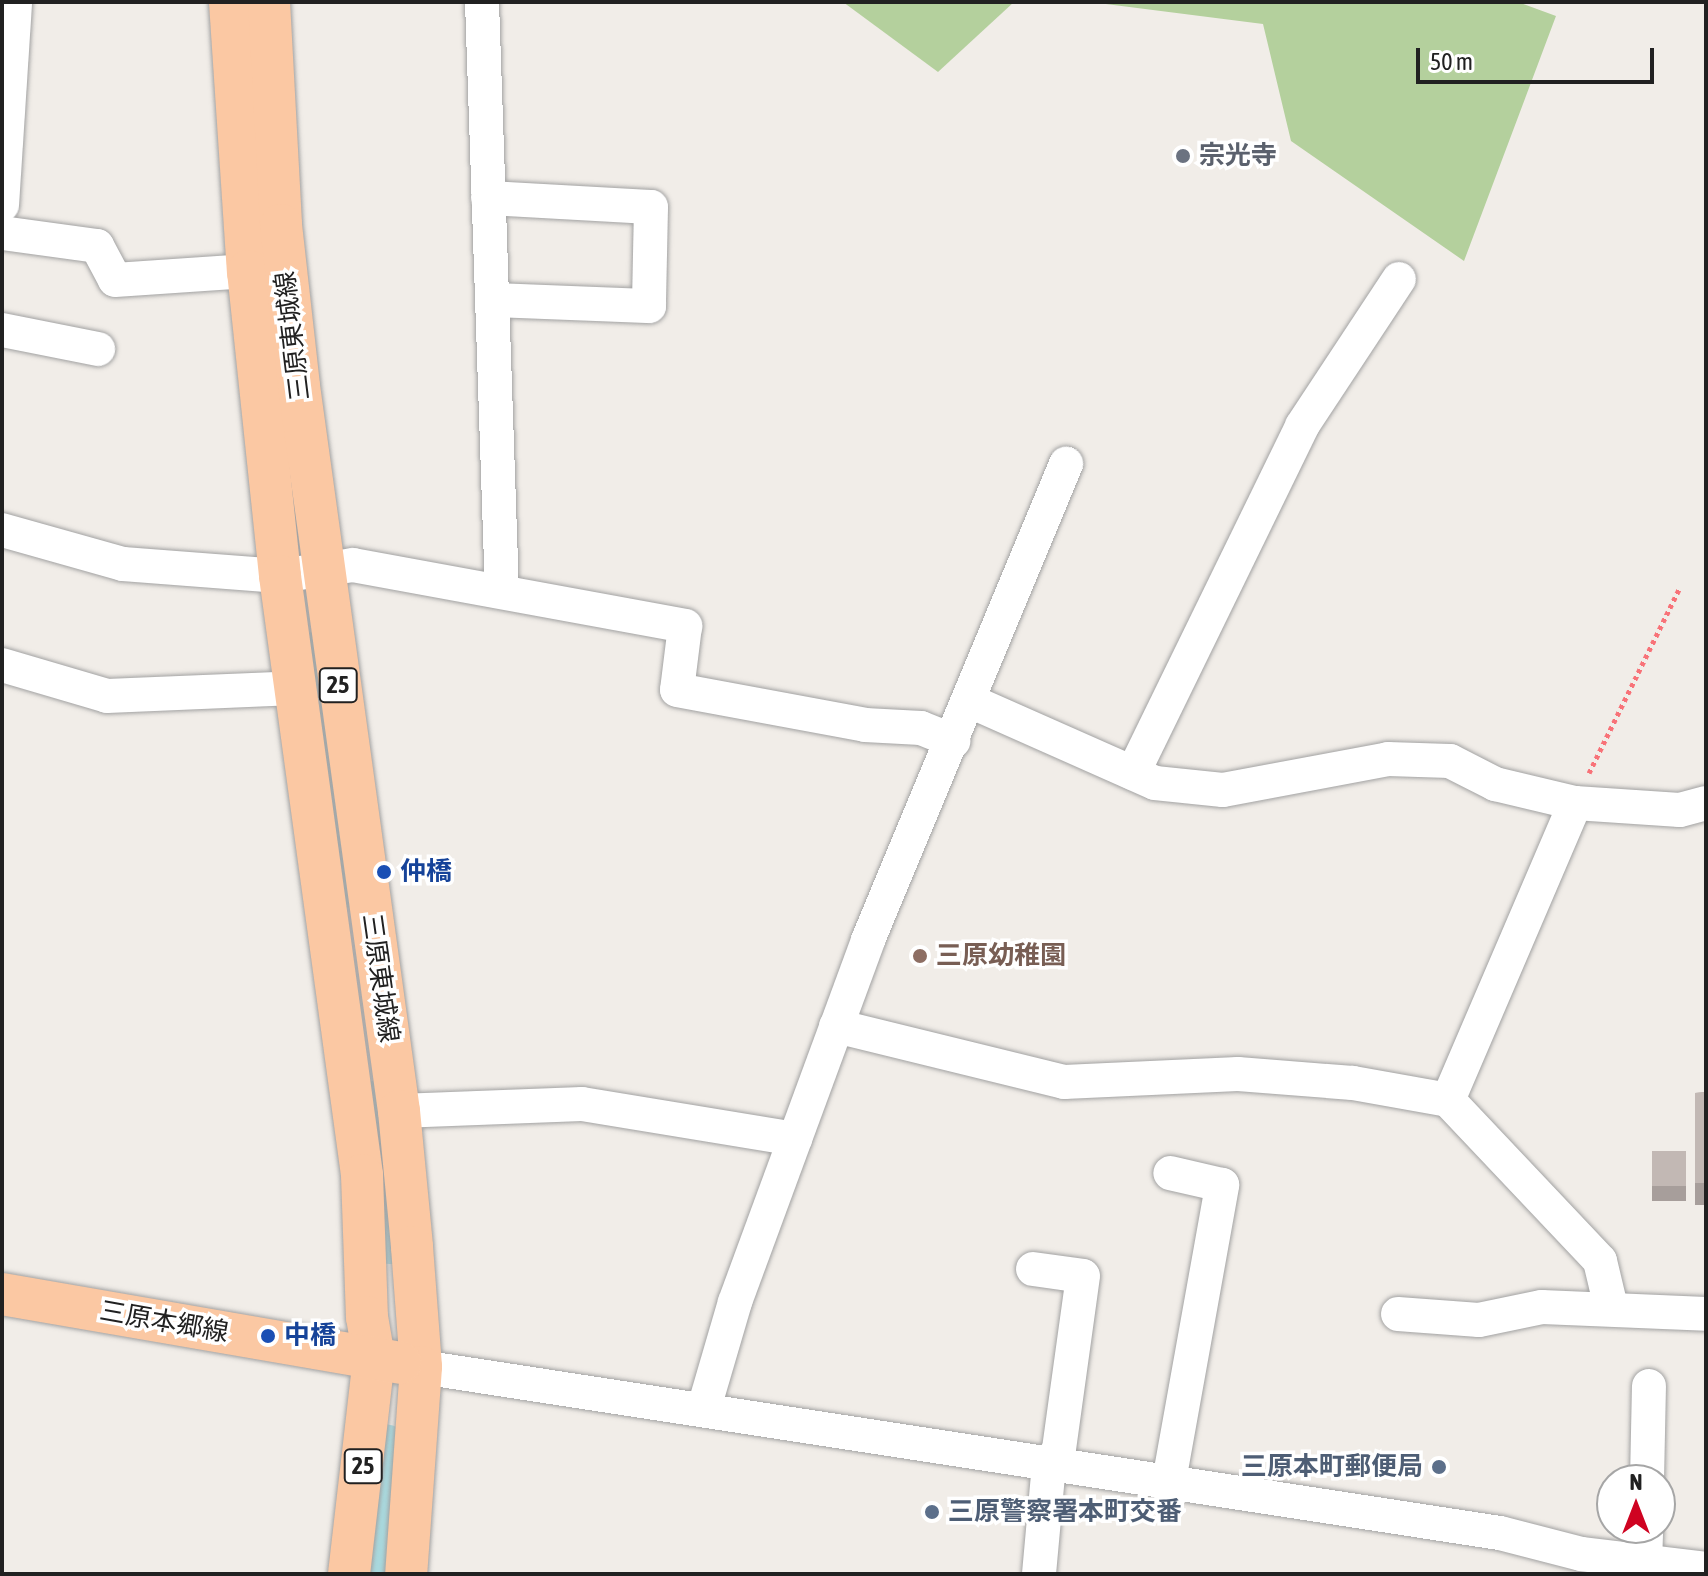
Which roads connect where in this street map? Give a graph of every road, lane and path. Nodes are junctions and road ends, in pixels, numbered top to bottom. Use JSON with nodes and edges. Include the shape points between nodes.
{"nodes":[{"id":1,"x":15,"y":2,"type":"edge"},
{"id":2,"x":230,"y":2,"type":"edge"},
{"id":3,"x":269,"y":2,"type":"edge"},
{"id":4,"x":482,"y":2,"type":"edge"},
{"id":5,"x":488,"y":198,"type":"junction"},
{"id":6,"x":2,"y":205,"type":"edge"},
{"id":7,"x":2,"y":233,"type":"edge"},
{"id":8,"x":248,"y":271,"type":"junction"},
{"id":9,"x":1399,"y":279,"type":"dead end"},
{"id":10,"x":492,"y":300,"type":"junction"},
{"id":11,"x":2,"y":330,"type":"edge"},
{"id":12,"x":98,"y":349,"type":"dead end"},
{"id":13,"x":1066,"y":464,"type":"dead end"},
{"id":14,"x":2,"y":530,"type":"edge"},
{"id":15,"x":322,"y":568,"type":"junction"},
{"id":16,"x":280,"y":576,"type":"junction"},
{"id":17,"x":1680,"y":587,"type":"dead end"},
{"id":18,"x":502,"y":591,"type":"junction"},
{"id":19,"x":2,"y":665,"type":"edge"},
{"id":20,"x":295,"y":688,"type":"junction"},
{"id":21,"x":970,"y":701,"type":"junction"},
{"id":22,"x":953,"y":741,"type":"junction"},
{"id":23,"x":1133,"y":773,"type":"junction"},
{"id":24,"x":1575,"y":803,"type":"junction"},
{"id":25,"x":1706,"y":803,"type":"edge"},
{"id":26,"x":836,"y":1026,"type":"junction"},
{"id":27,"x":1448,"y":1100,"type":"junction"},
{"id":28,"x":399,"y":1111,"type":"junction"},
{"id":29,"x":795,"y":1139,"type":"junction"},
{"id":30,"x":1170,"y":1173,"type":"dead end"},
{"id":31,"x":1033,"y":1269,"type":"dead end"},
{"id":32,"x":2,"y":1294,"type":"edge"},
{"id":33,"x":1611,"y":1307,"type":"junction"},
{"id":34,"x":1398,"y":1314,"type":"dead end"},
{"id":35,"x":1706,"y":1314,"type":"edge"},
{"id":36,"x":374,"y":1358,"type":"junction"},
{"id":37,"x":421,"y":1367,"type":"junction"},
{"id":38,"x":1649,"y":1386,"type":"dead end"},
{"id":39,"x":704,"y":1408,"type":"junction"},
{"id":40,"x":1049,"y":1464,"type":"junction"},
{"id":41,"x":1647,"y":1464,"type":"edge"},
{"id":42,"x":1169,"y":1481,"type":"junction"},
{"id":43,"x":1646,"y":1544,"type":"edge"},
{"id":44,"x":1645,"y":1563,"type":"junction"},
{"id":45,"x":1706,"y":1569,"type":"edge"},
{"id":46,"x":349,"y":1574,"type":"edge"},
{"id":47,"x":406,"y":1574,"type":"edge"},
{"id":48,"x":1039,"y":1574,"type":"edge"}],
"edges":[{"from":1,"to":6,"type":"street"},
{"from":2,"to":8,"type":"main road","name":"三原東城線","number":"25"},
{"from":3,"to":15,"type":"main road","name":"三原東城線","number":"25","via":[[281,225]]},
{"from":4,"to":5,"type":"street"},
{"from":5,"to":10,"type":"street"},
{"from":5,"to":10,"type":"street","via":[[651,207],[649,306]]},
{"from":7,"to":8,"type":"street","via":[[97,246],[115,280]]},
{"from":8,"to":16,"type":"main road","name":"三原東城線","number":"25"},
{"from":9,"to":23,"type":"street","via":[[1302,426]]},
{"from":10,"to":18,"type":"street"},
{"from":11,"to":12,"type":"street"},
{"from":13,"to":21,"type":"street"},
{"from":14,"to":16,"type":"street","via":[[123,564]]},
{"from":15,"to":16,"type":"street"},
{"from":15,"to":18,"type":"street","via":[[353,565]]},
{"from":15,"to":28,"type":"main road","name":"三原東城線","number":"25"},
{"from":16,"to":20,"type":"main road","name":"三原東城線","number":"25"},
{"from":17,"to":24,"type":"path"},
{"from":18,"to":22,"type":"street","via":[[685,626],[677,690],[865,725],[921,728]]},
{"from":19,"to":20,"type":"street","via":[[107,696]]},
{"from":20,"to":36,"type":"main road","name":"三原東城線","number":"25","via":[[362,1175],[367,1317]]},
{"from":21,"to":22,"type":"street"},
{"from":21,"to":23,"type":"street"},
{"from":22,"to":26,"type":"street"},
{"from":23,"to":24,"type":"street","via":[[1155,783],[1223,790],[1388,759],[1450,761],[1495,784]]},
{"from":24,"to":25,"type":"street","via":[[1680,810]]},
{"from":24,"to":27,"type":"street"},
{"from":26,"to":27,"type":"street","via":[[1064,1082],[1238,1074],[1353,1083]]},
{"from":26,"to":29,"type":"street"},
{"from":27,"to":33,"type":"street","via":[[1600,1261]]},
{"from":28,"to":29,"type":"street","via":[[419,1106],[582,1104]]},
{"from":28,"to":37,"type":"main road","name":"三原東城線","number":"25"},
{"from":29,"to":39,"type":"street","via":[[735,1302]]},
{"from":30,"to":42,"type":"street","via":[[1222,1185]]},
{"from":31,"to":40,"type":"street","via":[[1083,1276],[1059,1450]]},
{"from":32,"to":36,"type":"main road","name":"三原本郷線"},
{"from":33,"to":34,"type":"street","via":[[1542,1307],[1479,1320]]},
{"from":33,"to":35,"type":"street"},
{"from":36,"to":37,"type":"main road","name":"三原本郷線"},
{"from":36,"to":46,"type":"main road","name":"三原東城線","number":"25"},
{"from":37,"to":39,"type":"street"},
{"from":37,"to":47,"type":"main road","name":"三原東城線","number":"25"},
{"from":38,"to":41,"type":"street"},
{"from":39,"to":40,"type":"street"},
{"from":40,"to":42,"type":"street"},
{"from":40,"to":48,"type":"street"},
{"from":42,"to":44,"type":"street","via":[[1500,1533]]},
{"from":43,"to":44,"type":"street"},
{"from":44,"to":45,"type":"street"}]}
